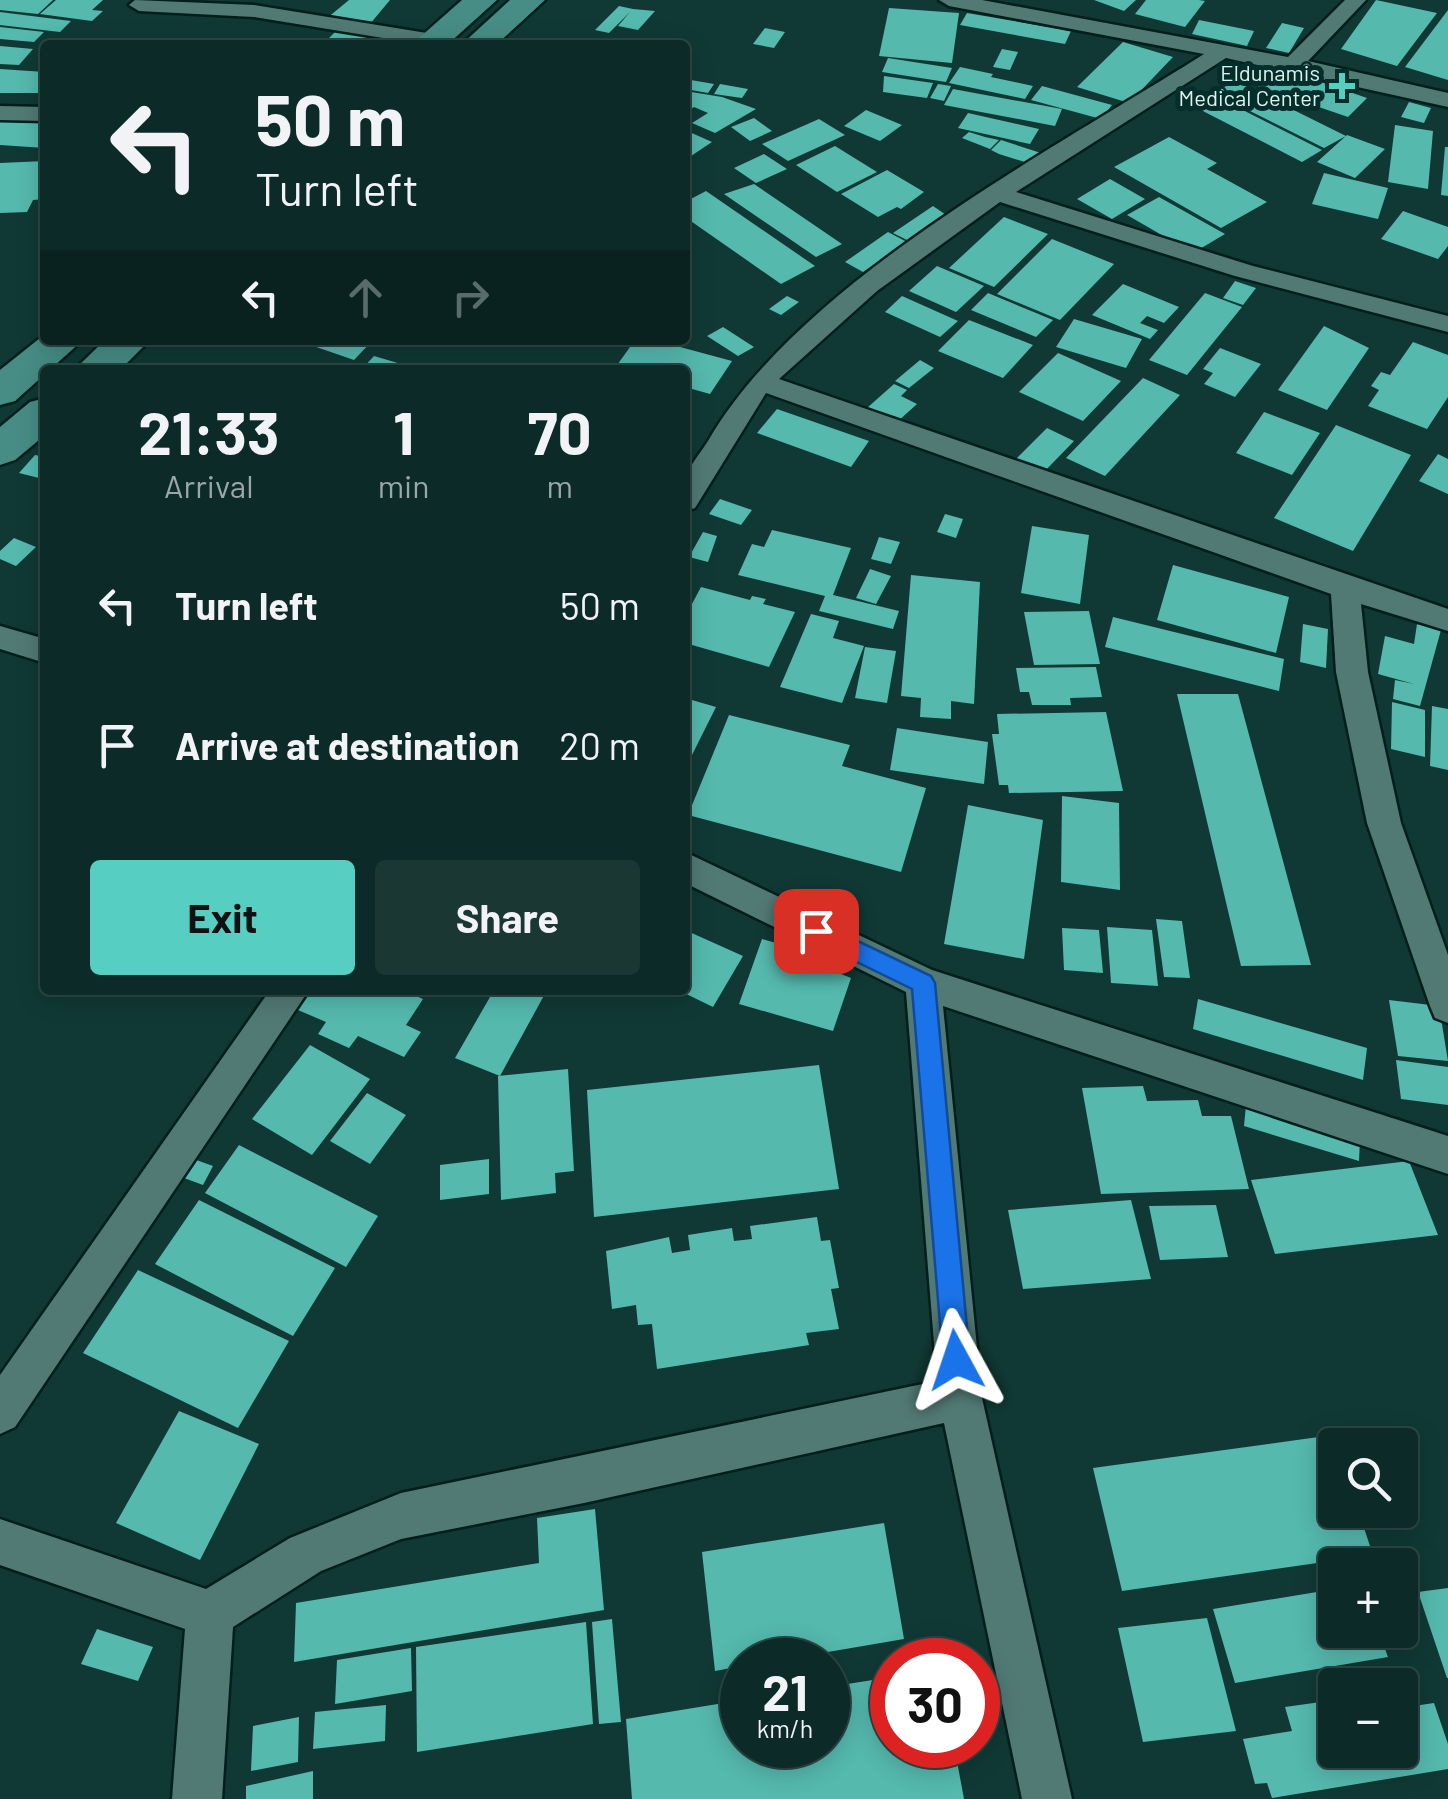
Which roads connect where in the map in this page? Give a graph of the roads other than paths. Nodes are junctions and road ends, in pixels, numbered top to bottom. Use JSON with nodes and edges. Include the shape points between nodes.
{"nodes":[{"id":1,"x":481,"y":0,"type":"edge"},
{"id":2,"x":530,"y":0,"type":"edge"},
{"id":3,"x":949,"y":0,"type":"edge"},
{"id":4,"x":1356,"y":0,"type":"edge"},
{"id":5,"x":140,"y":5,"type":"dead end"},
{"id":6,"x":418,"y":40,"type":"edge"},
{"id":7,"x":432,"y":40,"type":"edge"},
{"id":8,"x":483,"y":40,"type":"edge"},
{"id":9,"x":1221,"y":52,"type":"junction"},
{"id":10,"x":1293,"y":64,"type":"junction"},
{"id":11,"x":1448,"y":100,"type":"edge"},
{"id":12,"x":0,"y":112,"type":"edge"},
{"id":13,"x":40,"y":114,"type":"edge"},
{"id":14,"x":1001,"y":194,"type":"junction"},
{"id":15,"x":1448,"y":324,"type":"edge"},
{"id":16,"x":57,"y":345,"type":"edge"},
{"id":17,"x":124,"y":345,"type":"edge"},
{"id":18,"x":100,"y":365,"type":"edge"},
{"id":19,"x":761,"y":382,"type":"junction"},
{"id":20,"x":0,"y":391,"type":"edge"},
{"id":21,"x":40,"y":416,"type":"edge"},
{"id":22,"x":0,"y":450,"type":"edge"},
{"id":23,"x":690,"y":493,"type":"edge"},
{"id":24,"x":1345,"y":588,"type":"junction"},
{"id":25,"x":1448,"y":620,"type":"edge"},
{"id":26,"x":0,"y":637,"type":"edge"},
{"id":27,"x":40,"y":649,"type":"edge"},
{"id":28,"x":690,"y":869,"type":"edge"},
{"id":29,"x":923,"y":983,"type":"junction"},
{"id":30,"x":288,"y":995,"type":"edge"},
{"id":31,"x":1448,"y":1006,"type":"edge"},
{"id":32,"x":1448,"y":1155,"type":"edge"},
{"id":33,"x":960,"y":1398,"type":"junction"},
{"id":34,"x":0,"y":1412,"type":"edge"},
{"id":35,"x":0,"y":1542,"type":"edge"},
{"id":36,"x":210,"y":1614,"type":"junction"},
{"id":37,"x":196,"y":1799,"type":"edge"},
{"id":38,"x":1047,"y":1799,"type":"edge"}],
"edges":[{"from":1,"to":7,"type":"main road"},
{"from":2,"to":8,"type":"main road"},
{"from":3,"to":9,"type":"street"},
{"from":4,"to":10,"type":"street"},
{"from":5,"to":6,"type":"street","via":[[254,12]]},
{"from":9,"to":10,"type":"street"},
{"from":9,"to":14,"type":"street"},
{"from":10,"to":11,"type":"street"},
{"from":12,"to":13,"type":"street"},
{"from":14,"to":15,"type":"street","via":[[1244,271]]},
{"from":14,"to":19,"type":"street","via":[[910,255]]},
{"from":16,"to":20,"type":"main road"},
{"from":17,"to":18,"type":"main road"},
{"from":19,"to":23,"type":"street"},
{"from":19,"to":24,"type":"street"},
{"from":21,"to":22,"type":"main road"},
{"from":24,"to":25,"type":"street"},
{"from":24,"to":31,"type":"street","via":[[1352,672],[1384,824]]},
{"from":26,"to":27,"type":"street"},
{"from":28,"to":29,"type":"street"},
{"from":29,"to":32,"type":"street"},
{"from":29,"to":33,"type":"street"},
{"from":30,"to":34,"type":"street"},
{"from":33,"to":36,"type":"street","via":[[401,1516],[306,1554]]},
{"from":33,"to":38,"type":"street"},
{"from":35,"to":36,"type":"street"},
{"from":36,"to":37,"type":"street"}]}
